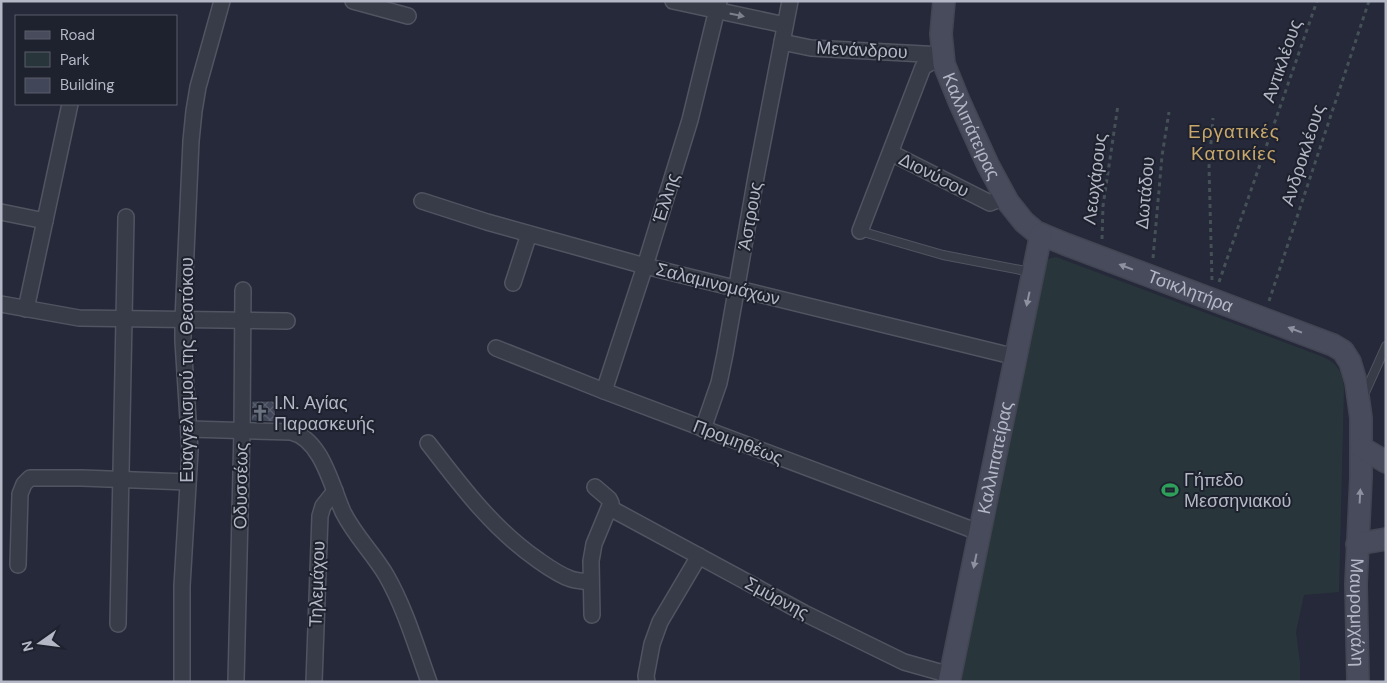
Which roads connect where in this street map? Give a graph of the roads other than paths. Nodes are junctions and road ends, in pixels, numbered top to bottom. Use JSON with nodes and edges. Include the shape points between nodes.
{"nodes":[{"id":1,"x":222,"y":1,"type":"edge"},
{"id":2,"x":353,"y":1,"type":"edge"},
{"id":3,"x":673,"y":1,"type":"edge"},
{"id":4,"x":790,"y":1,"type":"edge"},
{"id":5,"x":944,"y":1,"type":"edge"},
{"id":6,"x":718,"y":6,"type":"edge"},
{"id":7,"x":408,"y":16,"type":"dead end"},
{"id":8,"x":785,"y":25,"type":"junction"},
{"id":9,"x":782,"y":42,"type":"junction"},
{"id":10,"x":942,"y":55,"type":"junction"},
{"id":11,"x":70,"y":105,"type":"edge"},
{"id":12,"x":891,"y":153,"type":"junction"},
{"id":13,"x":1005,"y":197,"type":"junction"},
{"id":14,"x":422,"y":201,"type":"dead end"},
{"id":15,"x":1,"y":212,"type":"edge"},
{"id":16,"x":126,"y":217,"type":"dead end"},
{"id":17,"x":45,"y":221,"type":"junction"},
{"id":18,"x":860,"y":232,"type":"joint"},
{"id":19,"x":529,"y":234,"type":"junction"},
{"id":20,"x":1041,"y":234,"type":"junction"},
{"id":21,"x":645,"y":266,"type":"junction"},
{"id":22,"x":1033,"y":272,"type":"junction"},
{"id":23,"x":513,"y":283,"type":"dead end"},
{"id":24,"x":736,"y":288,"type":"junction"},
{"id":25,"x":243,"y":290,"type":"dead end"},
{"id":26,"x":1,"y":304,"type":"edge"},
{"id":27,"x":26,"y":309,"type":"junction"},
{"id":28,"x":124,"y":318,"type":"junction"},
{"id":29,"x":183,"y":320,"type":"junction"},
{"id":30,"x":242,"y":320,"type":"junction"},
{"id":31,"x":287,"y":320,"type":"dead end"},
{"id":32,"x":1386,"y":346,"type":"edge"},
{"id":33,"x":496,"y":348,"type":"dead end"},
{"id":34,"x":1340,"y":348,"type":"joint"},
{"id":35,"x":1016,"y":357,"type":"junction"},
{"id":36,"x":604,"y":391,"type":"junction"},
{"id":37,"x":1359,"y":404,"type":"junction"},
{"id":38,"x":190,"y":429,"type":"junction"},
{"id":39,"x":703,"y":429,"type":"junction"},
{"id":40,"x":242,"y":430,"type":"junction"},
{"id":41,"x":428,"y":443,"type":"dead end"},
{"id":42,"x":1362,"y":448,"type":"junction"},
{"id":43,"x":1386,"y":462,"type":"edge"},
{"id":44,"x":120,"y":480,"type":"junction"},
{"id":45,"x":188,"y":482,"type":"junction"},
{"id":46,"x":595,"y":487,"type":"dead end"},
{"id":47,"x":335,"y":491,"type":"junction"},
{"id":48,"x":610,"y":508,"type":"junction"},
{"id":49,"x":981,"y":533,"type":"junction"},
{"id":50,"x":1386,"y":539,"type":"edge"},
{"id":51,"x":1357,"y":544,"type":"junction"},
{"id":52,"x":699,"y":556,"type":"junction"},
{"id":53,"x":18,"y":565,"type":"dead end"},
{"id":54,"x":590,"y":582,"type":"junction"},
{"id":55,"x":592,"y":615,"type":"dead end"},
{"id":56,"x":118,"y":624,"type":"dead end"},
{"id":57,"x":950,"y":678,"type":"edge"},
{"id":58,"x":182,"y":682,"type":"edge"},
{"id":59,"x":236,"y":682,"type":"edge"},
{"id":60,"x":314,"y":682,"type":"edge"},
{"id":61,"x":429,"y":682,"type":"edge"},
{"id":62,"x":647,"y":682,"type":"edge"},
{"id":63,"x":1358,"y":682,"type":"edge"}],
"edges":[{"from":1,"to":29,"type":"street","name":"Ευαγγελισμού της Θεοτόκου","via":[[194,111]]},
{"from":2,"to":7,"type":"street"},
{"from":3,"to":6,"type":"street"},
{"from":4,"to":8,"type":"street","name":"Άστρους"},
{"from":5,"to":10,"type":"street","name":"Καλλιπάτειρας"},
{"from":6,"to":8,"type":"street","one_way":true},
{"from":6,"to":21,"type":"street","name":"Έλλης","via":[[691,115]]},
{"from":8,"to":9,"type":"street","name":"Άστρους"},
{"from":9,"to":10,"type":"street","name":"Μενάνδρου","via":[[811,48]]},
{"from":9,"to":24,"type":"street","name":"Άστρους"},
{"from":10,"to":12,"type":"street","via":[[923,67]]},
{"from":10,"to":13,"type":"street","name":"Καλλιπάτειρας","via":[[959,101]]},
{"from":11,"to":17,"type":"street"},
{"from":12,"to":13,"type":"street","name":"Διονύσου","via":[[990,203]]},
{"from":12,"to":18,"type":"street"},
{"from":13,"to":20,"type":"street","name":"Καλλιπάτειρας","via":[[1024,222]]},
{"from":14,"to":19,"type":"street","name":"Σαλαμινομάχων"},
{"from":15,"to":17,"type":"street"},
{"from":16,"to":28,"type":"street"},
{"from":17,"to":27,"type":"street"},
{"from":18,"to":22,"type":"lane","via":[[943,254]]},
{"from":19,"to":21,"type":"street","name":"Σαλαμινομάχων"},
{"from":19,"to":23,"type":"street"},
{"from":20,"to":22,"type":"street","name":"Καλλιπατείρας"},
{"from":34,"to":20,"type":"street","name":"Τσικλητήρα","one_way":true},
{"from":21,"to":24,"type":"street","name":"Σαλαμινομάχων"},
{"from":21,"to":36,"type":"street","name":"Έλλης"},
{"from":22,"to":35,"type":"street","name":"Καλλιπατείρας","one_way":true},
{"from":24,"to":35,"type":"street","name":"Σαλαμινομάχων"},
{"from":24,"to":39,"type":"street","name":"Άστρους","via":[[719,383]]},
{"from":25,"to":30,"type":"street","name":"Οδυσσέως"},
{"from":26,"to":27,"type":"street"},
{"from":27,"to":28,"type":"street","via":[[79,318]]},
{"from":28,"to":29,"type":"street"},
{"from":28,"to":44,"type":"street"},
{"from":29,"to":30,"type":"street"},
{"from":29,"to":38,"type":"street","name":"Ευαγγελισμού της Θεοτόκου"},
{"from":30,"to":31,"type":"street"},
{"from":30,"to":40,"type":"street","name":"Οδυσσέως"},
{"from":32,"to":37,"type":"lane"},
{"from":33,"to":36,"type":"street","name":"Προμηθέως"},
{"from":34,"to":37,"type":"street","name":"Μαυρομιχάλη","via":[[1351,365]]},
{"from":35,"to":49,"type":"street","name":"Καλλιπατείρας"},
{"from":36,"to":39,"type":"street","name":"Προμηθέως"},
{"from":37,"to":42,"type":"street","name":"Μαυρομιχάλη"},
{"from":38,"to":40,"type":"street"},
{"from":38,"to":45,"type":"street","name":"Ευαγγελισμού της Θεοτόκου"},
{"from":39,"to":49,"type":"street","name":"Προμηθέως"},
{"from":40,"to":47,"type":"street","via":[[291,432],[301,436],[324,464]]},
{"from":40,"to":59,"type":"street","name":"Οδυσσέως"},
{"from":41,"to":54,"type":"street","via":[[464,491],[508,536],[551,569],[571,579]]},
{"from":42,"to":43,"type":"street"},
{"from":51,"to":42,"type":"street","name":"Μαυρομιχάλη","one_way":true},
{"from":44,"to":45,"type":"street"},
{"from":44,"to":53,"type":"street","via":[[30,478],[20,494]]},
{"from":44,"to":56,"type":"street"},
{"from":45,"to":58,"type":"street","name":"Ευαγγελισμού της Θεοτόκου","via":[[182,586]]},
{"from":46,"to":48,"type":"street","via":[[609,499]]},
{"from":47,"to":60,"type":"street","name":"Τηλεμάχου","via":[[320,516]]},
{"from":47,"to":61,"type":"street","via":[[343,512],[392,586]]},
{"from":48,"to":52,"type":"street","name":"Σμύρνης"},
{"from":48,"to":54,"type":"street","via":[[593,549]]},
{"from":49,"to":57,"type":"street","name":"Καλλιπατείρας","one_way":true},
{"from":50,"to":51,"type":"street"},
{"from":51,"to":63,"type":"street","name":"Μαυρομιχάλη"},
{"from":52,"to":57,"type":"street","name":"Σμύρνης","via":[[904,662]]},
{"from":52,"to":62,"type":"street","via":[[660,622]]},
{"from":54,"to":55,"type":"street"}]}
